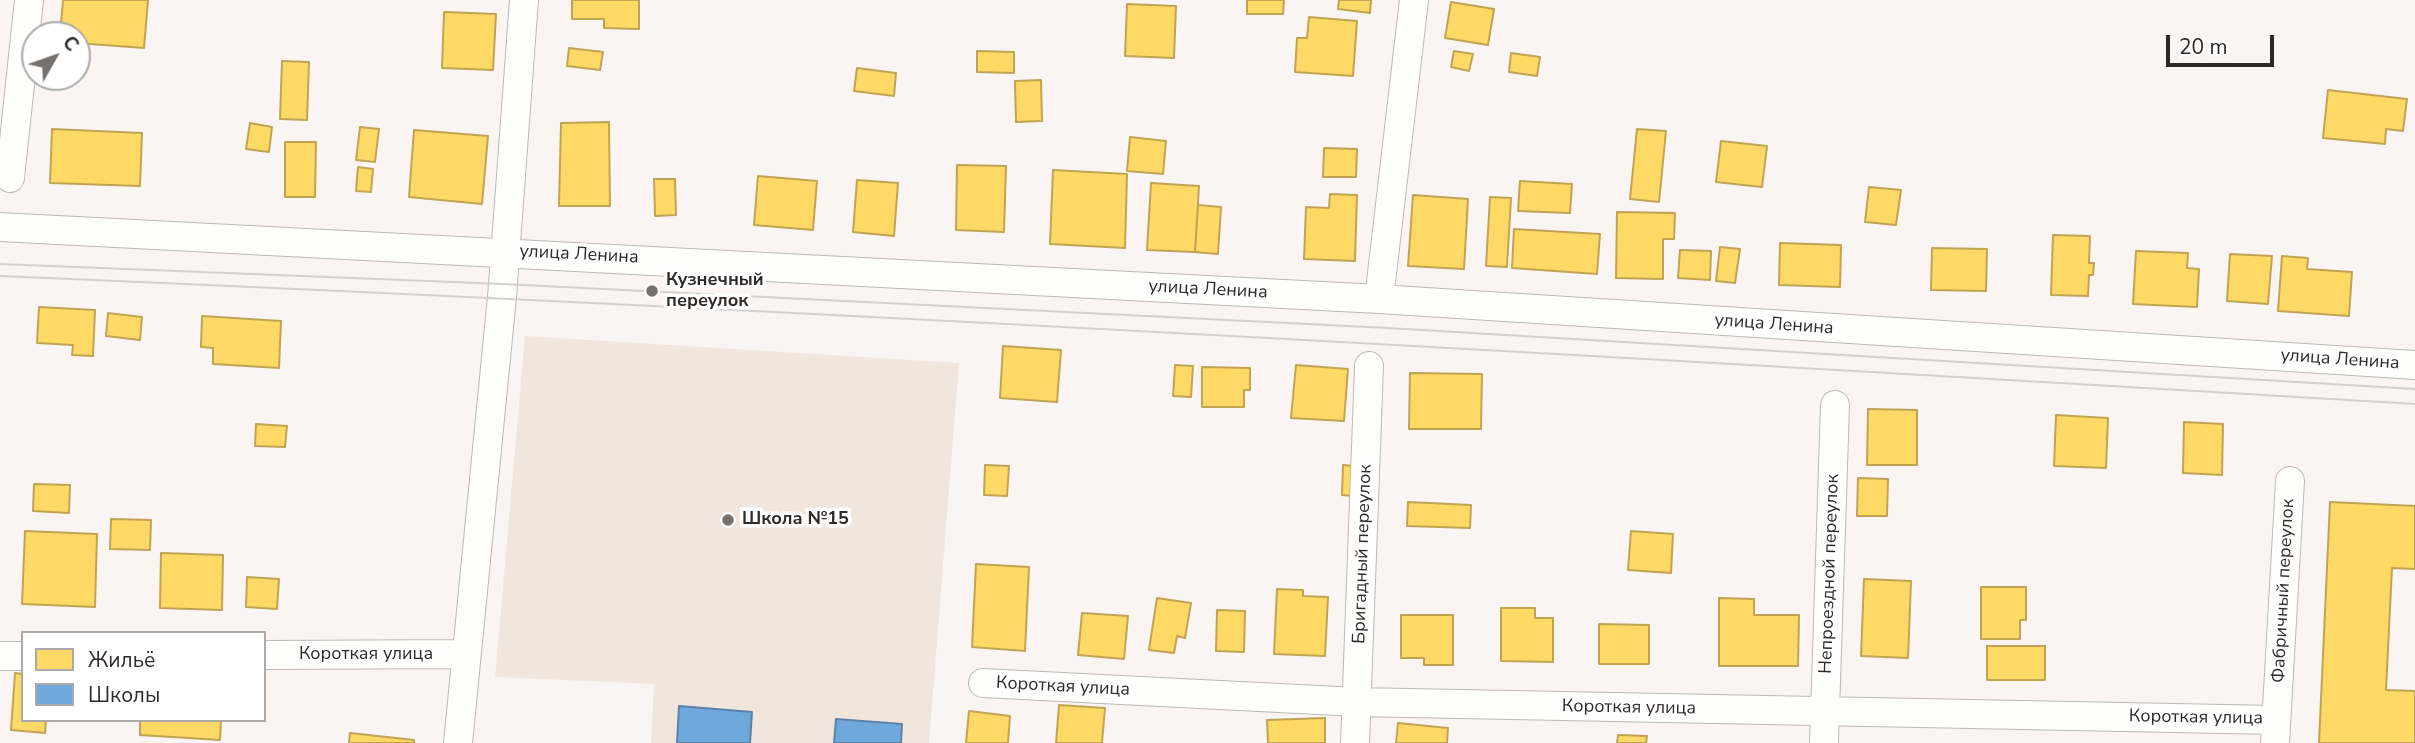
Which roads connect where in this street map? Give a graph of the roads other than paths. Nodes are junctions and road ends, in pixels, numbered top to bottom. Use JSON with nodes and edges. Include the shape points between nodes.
{"nodes":[{"id":1,"x":29,"y":0,"type":"edge"},
{"id":2,"x":524,"y":0,"type":"edge"},
{"id":3,"x":1414,"y":0,"type":"edge"},
{"id":4,"x":10,"y":178,"type":"dead end"},
{"id":5,"x":0,"y":227,"type":"edge"},
{"id":6,"x":505,"y":251,"type":"junction"},
{"id":7,"x":1379,"y":299,"type":"junction"},
{"id":8,"x":2415,"y":365,"type":"edge"},
{"id":9,"x":1369,"y":366,"type":"dead end"},
{"id":10,"x":1835,"y":405,"type":"dead end"},
{"id":11,"x":2290,"y":481,"type":"dead end"},
{"id":12,"x":467,"y":654,"type":"junction"},
{"id":13,"x":266,"y":655,"type":"edge"},
{"id":14,"x":0,"y":656,"type":"edge"},
{"id":15,"x":21,"y":656,"type":"edge"},
{"id":16,"x":983,"y":683,"type":"dead end"},
{"id":17,"x":1358,"y":702,"type":"junction"},
{"id":18,"x":1825,"y":713,"type":"junction"},
{"id":19,"x":2275,"y":731,"type":"edge"},
{"id":20,"x":458,"y":743,"type":"edge"},
{"id":21,"x":1356,"y":743,"type":"edge"},
{"id":22,"x":1824,"y":743,"type":"edge"}],
"edges":[{"from":1,"to":4,"type":"street"},
{"from":2,"to":6,"type":"street"},
{"from":3,"to":7,"type":"street"},
{"from":5,"to":6,"type":"street","name":"улица Ленина"},
{"from":6,"to":7,"type":"street","name":"улица Ленина"},
{"from":6,"to":12,"type":"street"},
{"from":7,"to":8,"type":"street","name":"улица Ленина"},
{"from":9,"to":17,"type":"street","name":"Бригадный переулок"},
{"from":10,"to":18,"type":"street","name":"Непроездной переулок"},
{"from":11,"to":19,"type":"street","name":"Фабричный переулок"},
{"from":12,"to":13,"type":"street","name":"Короткая улица"},
{"from":12,"to":20,"type":"street"},
{"from":14,"to":15,"type":"street"},
{"from":16,"to":17,"type":"street","name":"Короткая улица"},
{"from":17,"to":18,"type":"street","name":"Короткая улица"},
{"from":17,"to":21,"type":"street","name":"Бригадный переулок"},
{"from":18,"to":19,"type":"street","name":"Короткая улица"},
{"from":18,"to":22,"type":"street","name":"Непроездной переулок"}]}
